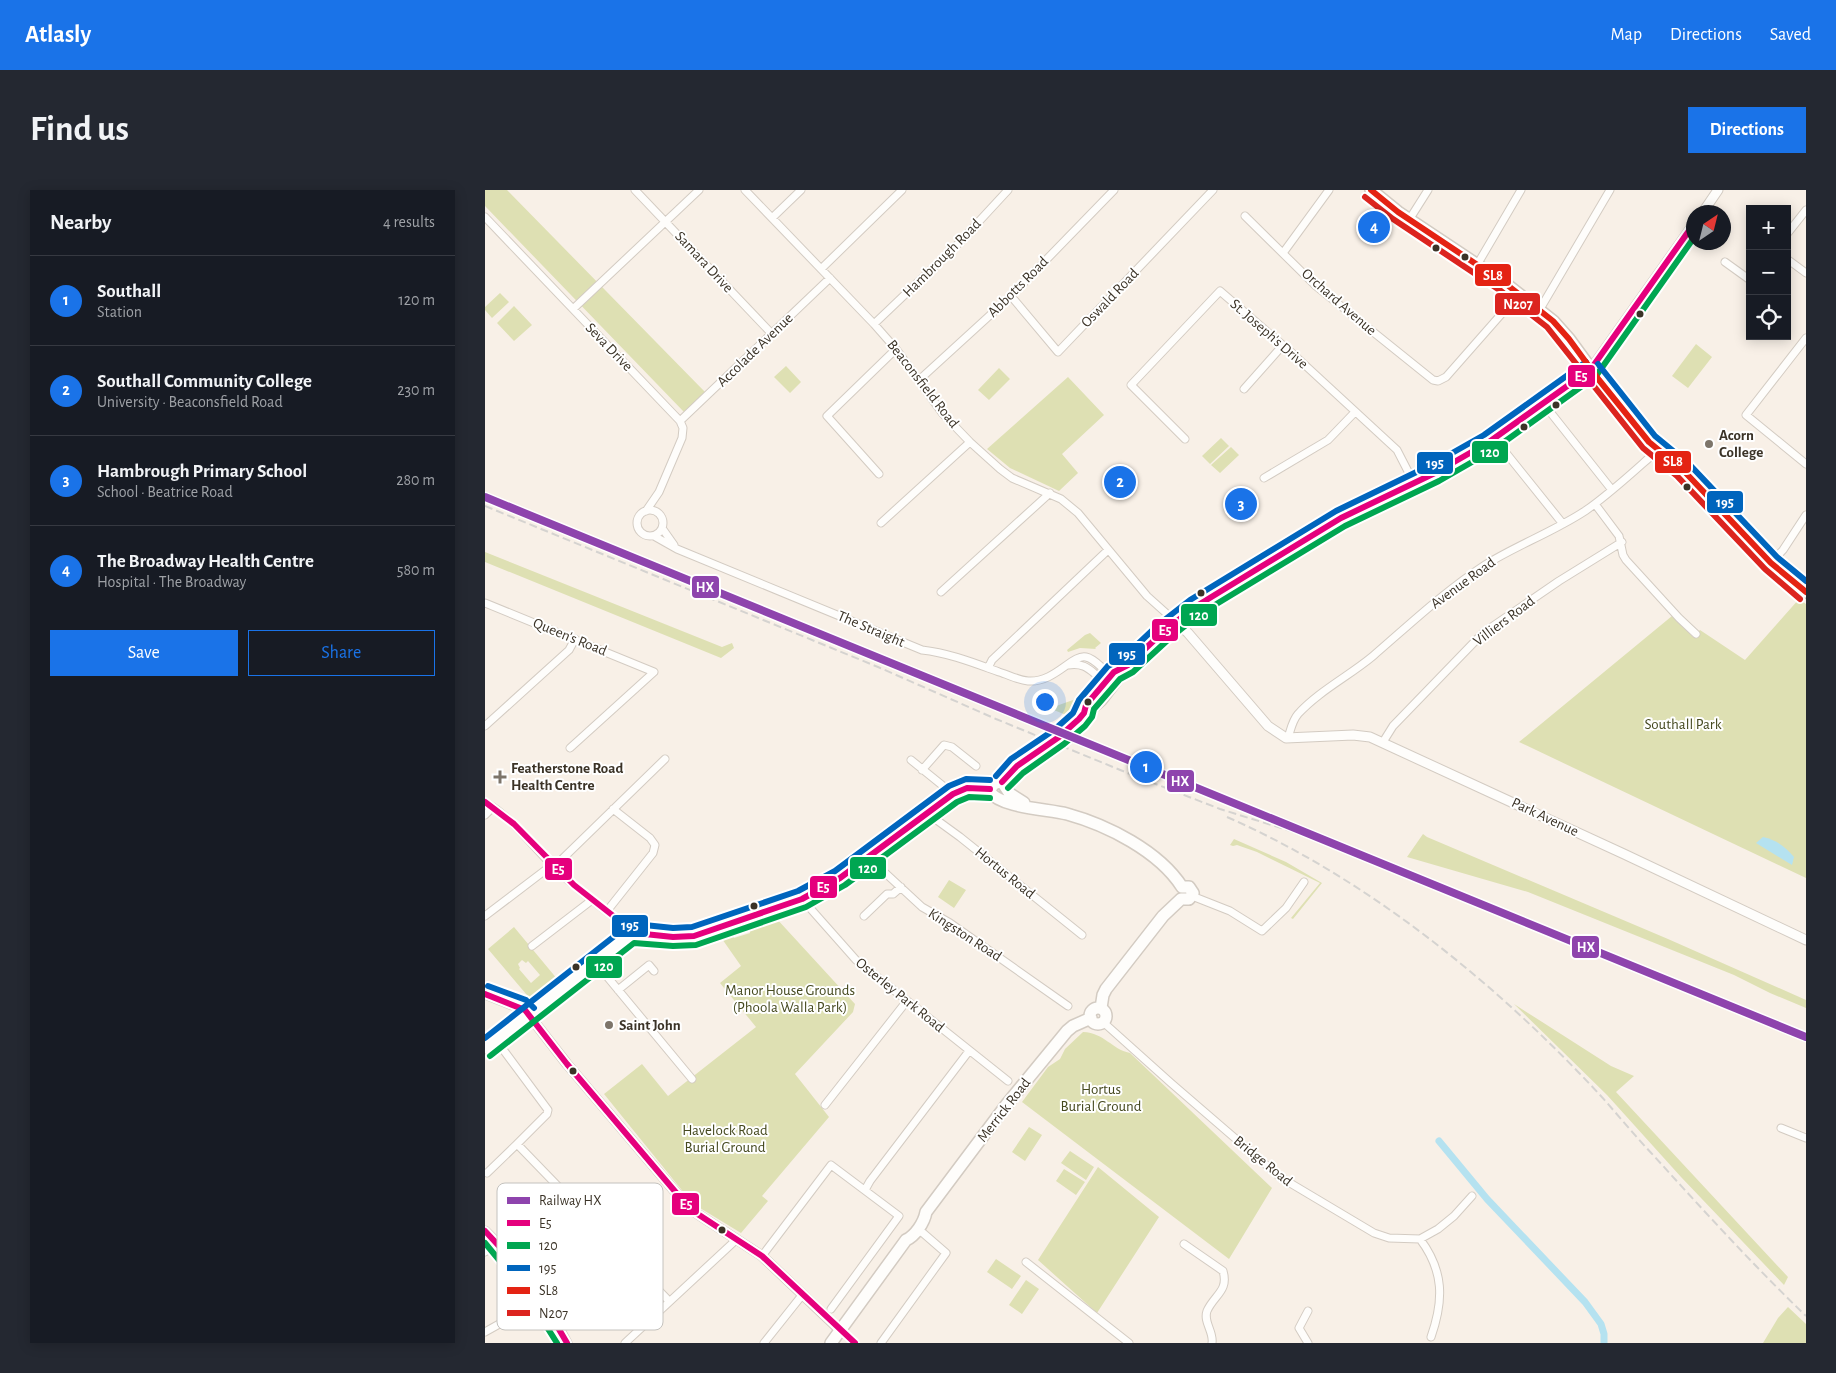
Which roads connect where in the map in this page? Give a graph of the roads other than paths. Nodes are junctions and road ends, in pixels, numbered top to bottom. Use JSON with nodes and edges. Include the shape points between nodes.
{"nodes":[{"id":1,"x":635,"y":190,"type":"edge"},
{"id":2,"x":699,"y":190,"type":"edge"},
{"id":3,"x":745,"y":190,"type":"edge"},
{"id":4,"x":801,"y":190,"type":"edge"},
{"id":5,"x":902,"y":190,"type":"edge"},
{"id":6,"x":1008,"y":190,"type":"edge"},
{"id":7,"x":1114,"y":190,"type":"edge"},
{"id":8,"x":1213,"y":190,"type":"edge"},
{"id":9,"x":1329,"y":190,"type":"edge"},
{"id":10,"x":1371,"y":190,"type":"edge"},
{"id":11,"x":1428,"y":190,"type":"edge"},
{"id":12,"x":1521,"y":190,"type":"edge"},
{"id":13,"x":1610,"y":190,"type":"edge"},
{"id":14,"x":1719,"y":190,"type":"edge"},
{"id":15,"x":1708,"y":205,"type":"edge"},
{"id":16,"x":1806,"y":210,"type":"edge"},
{"id":17,"x":1245,"y":216,"type":"dead end"},
{"id":18,"x":485,"y":217,"type":"edge"},
{"id":19,"x":772,"y":218,"type":"junction"},
{"id":20,"x":1409,"y":220,"type":"junction"},
{"id":21,"x":666,"y":221,"type":"junction"},
{"id":22,"x":1791,"y":229,"type":"edge"},
{"id":23,"x":1686,"y":235,"type":"edge"},
{"id":24,"x":1283,"y":253,"type":"junction"},
{"id":25,"x":1725,"y":262,"type":"dead end"},
{"id":26,"x":1791,"y":262,"type":"edge"},
{"id":27,"x":1477,"y":265,"type":"junction"},
{"id":28,"x":821,"y":269,"type":"junction"},
{"id":29,"x":1806,"y":273,"type":"edge"},
{"id":30,"x":1746,"y":277,"type":"edge"},
{"id":31,"x":830,"y":278,"type":"junction"},
{"id":32,"x":1519,"y":294,"type":"junction"},
{"id":33,"x":1011,"y":296,"type":"junction"},
{"id":34,"x":1542,"y":305,"type":"junction"},
{"id":35,"x":573,"y":309,"type":"junction"},
{"id":36,"x":874,"y":324,"type":"junction"},
{"id":37,"x":772,"y":334,"type":"junction"},
{"id":38,"x":1806,"y":338,"type":"edge"},
{"id":39,"x":1283,"y":345,"type":"junction"},
{"id":40,"x":896,"y":349,"type":"junction"},
{"id":41,"x":1591,"y":369,"type":"junction"},
{"id":42,"x":919,"y":380,"type":"junction"},
{"id":43,"x":1244,"y":389,"type":"dead end"},
{"id":44,"x":1543,"y":403,"type":"junction"},
{"id":45,"x":1355,"y":412,"type":"junction"},
{"id":46,"x":680,"y":422,"type":"junction"},
{"id":47,"x":1494,"y":438,"type":"junction"},
{"id":48,"x":1185,"y":439,"type":"dead end"},
{"id":49,"x":971,"y":442,"type":"junction"},
{"id":50,"x":1658,"y":450,"type":"junction"},
{"id":51,"x":1806,"y":464,"type":"edge"},
{"id":52,"x":879,"y":474,"type":"dead end"},
{"id":53,"x":1264,"y":478,"type":"dead end"},
{"id":54,"x":1414,"y":483,"type":"junction"},
{"id":55,"x":1612,"y":490,"type":"junction"},
{"id":56,"x":659,"y":492,"type":"junction"},
{"id":57,"x":1050,"y":493,"type":"junction"},
{"id":58,"x":1595,"y":504,"type":"junction"},
{"id":59,"x":646,"y":511,"type":"junction"},
{"id":60,"x":658,"y":513,"type":"junction"},
{"id":61,"x":1806,"y":515,"type":"edge"},
{"id":62,"x":881,"y":523,"type":"dead end"},
{"id":63,"x":1563,"y":524,"type":"junction"},
{"id":64,"x":662,"y":528,"type":"junction"},
{"id":65,"x":654,"y":536,"type":"junction"},
{"id":66,"x":1622,"y":542,"type":"junction"},
{"id":67,"x":677,"y":549,"type":"junction"},
{"id":68,"x":1108,"y":550,"type":"junction"},
{"id":69,"x":1771,"y":562,"type":"junction"},
{"id":70,"x":941,"y":592,"type":"dead end"},
{"id":71,"x":1806,"y":592,"type":"edge"},
{"id":72,"x":485,"y":603,"type":"edge"},
{"id":73,"x":1176,"y":622,"type":"junction"},
{"id":74,"x":1697,"y":634,"type":"dead end"},
{"id":75,"x":575,"y":639,"type":"junction"},
{"id":76,"x":989,"y":668,"type":"junction"},
{"id":77,"x":1112,"y":677,"type":"junction"},
{"id":78,"x":1082,"y":716,"type":"junction"},
{"id":79,"x":485,"y":726,"type":"edge"},
{"id":80,"x":1288,"y":738,"type":"junction"},
{"id":81,"x":1383,"y":742,"type":"junction"},
{"id":82,"x":570,"y":748,"type":"dead end"},
{"id":83,"x":665,"y":759,"type":"dead end"},
{"id":84,"x":911,"y":760,"type":"dead end"},
{"id":85,"x":977,"y":766,"type":"dead end"},
{"id":86,"x":922,"y":770,"type":"junction"},
{"id":87,"x":1005,"y":786,"type":"junction"},
{"id":88,"x":990,"y":789,"type":"junction"},
{"id":89,"x":953,"y":794,"type":"junction"},
{"id":90,"x":999,"y":798,"type":"junction"},
{"id":91,"x":485,"y":802,"type":"edge"},
{"id":92,"x":493,"y":807,"type":"junction"},
{"id":93,"x":613,"y":809,"type":"junction"},
{"id":94,"x":1040,"y":809,"type":"junction"},
{"id":95,"x":927,"y":813,"type":"junction"},
{"id":96,"x":485,"y":815,"type":"edge"},
{"id":97,"x":868,"y":857,"type":"junction"},
{"id":98,"x":553,"y":866,"type":"junction"},
{"id":99,"x":1304,"y":882,"type":"dead end"},
{"id":100,"x":901,"y":887,"type":"junction"},
{"id":101,"x":1185,"y":894,"type":"junction"},
{"id":102,"x":802,"y":899,"type":"junction"},
{"id":103,"x":592,"y":900,"type":"junction"},
{"id":104,"x":607,"y":911,"type":"junction"},
{"id":105,"x":485,"y":916,"type":"edge"},
{"id":106,"x":864,"y":916,"type":"dead end"},
{"id":107,"x":635,"y":934,"type":"junction"},
{"id":108,"x":1082,"y":935,"type":"dead end"},
{"id":109,"x":1806,"y":940,"type":"edge"},
{"id":110,"x":532,"y":946,"type":"dead end"},
{"id":111,"x":595,"y":962,"type":"junction"},
{"id":112,"x":654,"y":971,"type":"dead end"},
{"id":113,"x":619,"y":990,"type":"junction"},
{"id":114,"x":485,"y":994,"type":"edge"},
{"id":115,"x":906,"y":1002,"type":"junction"},
{"id":116,"x":1068,"y":1006,"type":"dead end"},
{"id":117,"x":1101,"y":1008,"type":"junction"},
{"id":118,"x":529,"y":1014,"type":"junction"},
{"id":119,"x":1091,"y":1018,"type":"junction"},
{"id":120,"x":1103,"y":1022,"type":"junction"},
{"id":121,"x":496,"y":1040,"type":"junction"},
{"id":122,"x":485,"y":1049,"type":"edge"},
{"id":123,"x":969,"y":1051,"type":"junction"},
{"id":124,"x":692,"y":1079,"type":"dead end"},
{"id":125,"x":1008,"y":1081,"type":"dead end"},
{"id":126,"x":825,"y":1105,"type":"dead end"},
{"id":127,"x":1781,"y":1128,"type":"dead end"},
{"id":128,"x":1806,"y":1138,"type":"edge"},
{"id":129,"x":517,"y":1144,"type":"junction"},
{"id":130,"x":487,"y":1173,"type":"dead end"},
{"id":131,"x":555,"y":1183,"type":"edge"},
{"id":132,"x":865,"y":1190,"type":"junction"},
{"id":133,"x":1470,"y":1198,"type":"dead end"},
{"id":134,"x":926,"y":1212,"type":"junction"},
{"id":135,"x":485,"y":1231,"type":"edge"},
{"id":136,"x":920,"y":1232,"type":"junction"},
{"id":137,"x":737,"y":1239,"type":"junction"},
{"id":138,"x":1420,"y":1239,"type":"junction"},
{"id":139,"x":906,"y":1240,"type":"junction"},
{"id":140,"x":497,"y":1242,"type":"edge"},
{"id":141,"x":1184,"y":1244,"type":"dead end"},
{"id":142,"x":497,"y":1245,"type":"edge"},
{"id":143,"x":485,"y":1252,"type":"edge"},
{"id":144,"x":762,"y":1256,"type":"junction"},
{"id":145,"x":1026,"y":1262,"type":"dead end"},
{"id":146,"x":803,"y":1294,"type":"junction"},
{"id":147,"x":663,"y":1295,"type":"edge"},
{"id":148,"x":669,"y":1301,"type":"junction"},
{"id":149,"x":663,"y":1307,"type":"edge"},
{"id":150,"x":831,"y":1309,"type":"dead end"},
{"id":151,"x":1308,"y":1311,"type":"dead end"},
{"id":152,"x":497,"y":1325,"type":"edge"},
{"id":153,"x":559,"y":1330,"type":"edge"},
{"id":154,"x":639,"y":1330,"type":"edge"},
{"id":155,"x":841,"y":1330,"type":"junction"},
{"id":156,"x":485,"y":1332,"type":"edge"},
{"id":157,"x":1431,"y":1337,"type":"dead end"},
{"id":158,"x":567,"y":1343,"type":"edge"},
{"id":159,"x":625,"y":1343,"type":"edge"},
{"id":160,"x":765,"y":1343,"type":"edge"},
{"id":161,"x":831,"y":1343,"type":"edge"},
{"id":162,"x":855,"y":1343,"type":"edge"},
{"id":163,"x":881,"y":1343,"type":"edge"},
{"id":164,"x":1129,"y":1343,"type":"edge"},
{"id":165,"x":1211,"y":1343,"type":"edge"},
{"id":166,"x":1308,"y":1343,"type":"edge"}],
"edges":[{"from":1,"to":21,"type":"street","name":"Samara Drive"},
{"from":2,"to":21,"type":"street"},
{"from":3,"to":19,"type":"street","name":"Beaconsfield Road"},
{"from":4,"to":19,"type":"street"},
{"from":5,"to":28,"type":"street"},
{"from":6,"to":36,"type":"street","name":"Hambrough Road","via":[[959,243]]},
{"from":7,"to":33,"type":"street","name":"Abbotts Road"},
{"from":8,"to":33,"type":"street","name":"Oswald Road","via":[[1058,352]]},
{"from":9,"to":24,"type":"street"},
{"from":10,"to":20,"type":"main road"},
{"from":11,"to":20,"type":"street"},
{"from":12,"to":27,"type":"street"},
{"from":13,"to":34,"type":"street"},
{"from":14,"to":15,"type":"street"},
{"from":16,"to":22,"type":"street"},
{"from":17,"to":24,"type":"street","name":"Orchard Avenue"},
{"from":18,"to":35,"type":"street","name":"Seva Drive"},
{"from":19,"to":28,"type":"street","name":"Beaconsfield Road"},
{"from":20,"to":27,"type":"main road"},
{"from":21,"to":35,"type":"street"},
{"from":21,"to":37,"type":"street","name":"Samara Drive"},
{"from":23,"to":41,"type":"street"},
{"from":24,"to":32,"type":"street","name":"Orchard Avenue","via":[[1323,291],[1428,378],[1438,381],[1446,377]]},
{"from":25,"to":30,"type":"street"},
{"from":26,"to":29,"type":"street"},
{"from":27,"to":32,"type":"main road"},
{"from":28,"to":31,"type":"street","name":"Beaconsfield Road"},
{"from":31,"to":36,"type":"street","name":"Beaconsfield Road"},
{"from":31,"to":37,"type":"street","name":"Accolade Avenue"},
{"from":32,"to":34,"type":"main road"},
{"from":33,"to":42,"type":"street","name":"Abbotts Road"},
{"from":34,"to":41,"type":"main road"},
{"from":35,"to":46,"type":"street","name":"Seva Drive"},
{"from":36,"to":40,"type":"street","name":"Beaconsfield Road"},
{"from":37,"to":46,"type":"street","name":"Accolade Avenue","via":[[747,362]]},
{"from":38,"to":51,"type":"street","via":[[1746,416]]},
{"from":39,"to":43,"type":"street"},
{"from":39,"to":45,"type":"street","name":"St. Joseph's Drive"},
{"from":39,"to":48,"type":"street","name":"St. Joseph's Drive","via":[[1220,291],[1131,385]]},
{"from":40,"to":42,"type":"street","name":"Beaconsfield Road"},
{"from":40,"to":52,"type":"street","via":[[827,416]]},
{"from":41,"to":44,"type":"main road"},
{"from":41,"to":50,"type":"main road","via":[[1641,434]]},
{"from":42,"to":49,"type":"street","name":"Beaconsfield Road","via":[[943,414]]},
{"from":44,"to":47,"type":"main road"},
{"from":44,"to":55,"type":"street"},
{"from":45,"to":53,"type":"street","via":[[1328,440]]},
{"from":45,"to":54,"type":"street","name":"St. Joseph's Drive","via":[[1397,450]]},
{"from":46,"to":56,"type":"street","via":[[682,438]]},
{"from":47,"to":54,"type":"main road"},
{"from":47,"to":63,"type":"street"},
{"from":49,"to":57,"type":"street","name":"Beaconsfield Road","via":[[1012,478]]},
{"from":49,"to":62,"type":"street"},
{"from":50,"to":55,"type":"street","name":"Avenue Road"},
{"from":50,"to":69,"type":"main road","via":[[1692,478]]},
{"from":54,"to":73,"type":"main road","via":[[1341,518],[1212,596]]},
{"from":55,"to":58,"type":"street","name":"Avenue Road"},
{"from":56,"to":59,"type":"street"},
{"from":56,"to":60,"type":"street"},
{"from":57,"to":68,"type":"street","name":"Beaconsfield Road","via":[[1068,503]]},
{"from":57,"to":70,"type":"street"},
{"from":58,"to":63,"type":"street","name":"Avenue Road"},
{"from":58,"to":66,"type":"street"},
{"from":59,"to":60,"type":"street"},
{"from":59,"to":65,"type":"street","via":[[639,516],[638,528],[646,536]]},
{"from":60,"to":64,"type":"street","via":[[663,520]]},
{"from":61,"to":69,"type":"street"},
{"from":63,"to":80,"type":"street","name":"Avenue Road","via":[[1496,559],[1413,620],[1359,667],[1303,709],[1293,721]]},
{"from":64,"to":65,"type":"street"},
{"from":64,"to":67,"type":"street"},
{"from":65,"to":67,"type":"street","name":"The Straight"},
{"from":66,"to":74,"type":"street","via":[[1626,560]]},
{"from":66,"to":81,"type":"street","name":"Villiers Road","via":[[1483,633],[1393,726]]},
{"from":67,"to":76,"type":"street","name":"The Straight","via":[[917,649]]},
{"from":68,"to":73,"type":"street","name":"Beaconsfield Road","via":[[1147,596]]},
{"from":68,"to":76,"type":"street","via":[[995,657]]},
{"from":69,"to":71,"type":"main road"},
{"from":72,"to":75,"type":"street","name":"Queen's Road"},
{"from":73,"to":77,"type":"main road"},
{"from":73,"to":80,"type":"street","via":[[1268,726]]},
{"from":75,"to":79,"type":"street","via":[[569,650]]},
{"from":75,"to":82,"type":"street","name":"Queen's Road","via":[[654,672]]},
{"from":76,"to":77,"type":"street","name":"The Straight","via":[[1033,682],[1049,678],[1067,665],[1076,664]]},
{"from":77,"to":78,"type":"main road","via":[[1086,705]]},
{"from":77,"to":78,"type":"main road","via":[[1101,700]]},
{"from":78,"to":87,"type":"main road","bridge":true,"via":[[1059,737],[1012,770]]},
{"from":80,"to":81,"type":"street","name":"Park Avenue","via":[[1360,735]]},
{"from":81,"to":109,"type":"street","name":"Park Avenue"},
{"from":83,"to":93,"type":"street"},
{"from":84,"to":86,"type":"street"},
{"from":85,"to":86,"type":"street","via":[[952,747],[944,745]]},
{"from":86,"to":89,"type":"street"},
{"from":87,"to":88,"type":"main road","via":[[995,782]]},
{"from":87,"to":90,"type":"main road","via":[[1006,794]]},
{"from":87,"to":94,"type":"main road","via":[[1015,798]]},
{"from":88,"to":89,"type":"street","via":[[967,788]]},
{"from":88,"to":90,"type":"main road","via":[[993,796]]},
{"from":89,"to":95,"type":"street"},
{"from":90,"to":94,"type":"main road","via":[[1011,804]]},
{"from":91,"to":92,"type":"street"},
{"from":92,"to":96,"type":"street"},
{"from":92,"to":98,"type":"street","via":[[523,832]]},
{"from":93,"to":98,"type":"street"},
{"from":93,"to":104,"type":"street","via":[[655,845],[653,853]]},
{"from":94,"to":101,"type":"main road","via":[[1089,821],[1115,833],[1163,864],[1175,876]]},
{"from":95,"to":97,"type":"street"},
{"from":95,"to":108,"type":"street","name":"Hortus Road"},
{"from":97,"to":100,"type":"street","name":"Kingston Road"},
{"from":97,"to":102,"type":"street","via":[[840,878]]},
{"from":98,"to":103,"type":"street"},
{"from":98,"to":105,"type":"street"},
{"from":99,"to":101,"type":"street","via":[[1286,908],[1262,931],[1230,911]]},
{"from":100,"to":106,"type":"street","via":[[893,894],[887,894]]},
{"from":100,"to":116,"type":"street","name":"Kingston Road","via":[[922,907]]},
{"from":101,"to":117,"type":"main road","via":[[1163,916],[1106,989]]},
{"from":102,"to":107,"type":"street","via":[[694,936]]},
{"from":102,"to":115,"type":"street","name":"Osterley Park Road","via":[[856,960]]},
{"from":103,"to":104,"type":"street"},
{"from":103,"to":110,"type":"street"},
{"from":104,"to":107,"type":"street"},
{"from":107,"to":111,"type":"street"},
{"from":111,"to":113,"type":"street"},
{"from":111,"to":118,"type":"street"},
{"from":112,"to":113,"type":"street","via":[[649,965]]},
{"from":113,"to":124,"type":"street"},
{"from":114,"to":118,"type":"street"},
{"from":115,"to":123,"type":"street","name":"Osterley Park Road"},
{"from":115,"to":126,"type":"street"},
{"from":117,"to":119,"type":"main road","via":[[1093,1009]]},
{"from":117,"to":120,"type":"main road","via":[[1106,1016]]},
{"from":118,"to":121,"type":"street"},
{"from":118,"to":137,"type":"street","via":[[684,1202]]},
{"from":119,"to":120,"type":"main road","via":[[1095,1023]]},
{"from":119,"to":134,"type":"main road","name":"Merrick Road","via":[[1067,1031]]},
{"from":120,"to":138,"type":"street","name":"Bridge Road","via":[[1281,1177],[1375,1233],[1389,1238]]},
{"from":121,"to":122,"type":"street"},
{"from":121,"to":129,"type":"street","via":[[548,1110]]},
{"from":123,"to":125,"type":"street","name":"Osterley Park Road"},
{"from":123,"to":132,"type":"street"},
{"from":127,"to":128,"type":"street"},
{"from":129,"to":130,"type":"street"},
{"from":129,"to":131,"type":"street"},
{"from":132,"to":144,"type":"street","via":[[831,1165]]},
{"from":132,"to":150,"type":"street","via":[[899,1216],[841,1301]]},
{"from":133,"to":138,"type":"street","via":[[1454,1216]]},
{"from":134,"to":136,"type":"main road","name":"Merrick Road"},
{"from":134,"to":139,"type":"main road","name":"Merrick Road","via":[[906,1235]]},
{"from":135,"to":140,"type":"street"},
{"from":136,"to":139,"type":"main road","name":"Merrick Road"},
{"from":136,"to":163,"type":"street","via":[[945,1252]]},
{"from":137,"to":144,"type":"street"},
{"from":137,"to":148,"type":"street"},
{"from":138,"to":157,"type":"street","via":[[1431,1253],[1440,1284],[1439,1305]]},
{"from":139,"to":155,"type":"main road","name":"Merrick Road"},
{"from":141,"to":165,"type":"street","via":[[1223,1271],[1225,1278],[1225,1285],[1207,1311]]},
{"from":142,"to":143,"type":"street"},
{"from":144,"to":146,"type":"street"},
{"from":145,"to":164,"type":"street"},
{"from":146,"to":155,"type":"street"},
{"from":146,"to":160,"type":"street"},
{"from":147,"to":148,"type":"street"},
{"from":148,"to":149,"type":"street"},
{"from":151,"to":166,"type":"street","via":[[1299,1328]]},
{"from":152,"to":156,"type":"street"},
{"from":153,"to":158,"type":"street"},
{"from":154,"to":159,"type":"street"},
{"from":155,"to":161,"type":"main road","name":"Merrick Road"},
{"from":155,"to":162,"type":"street"}]}
